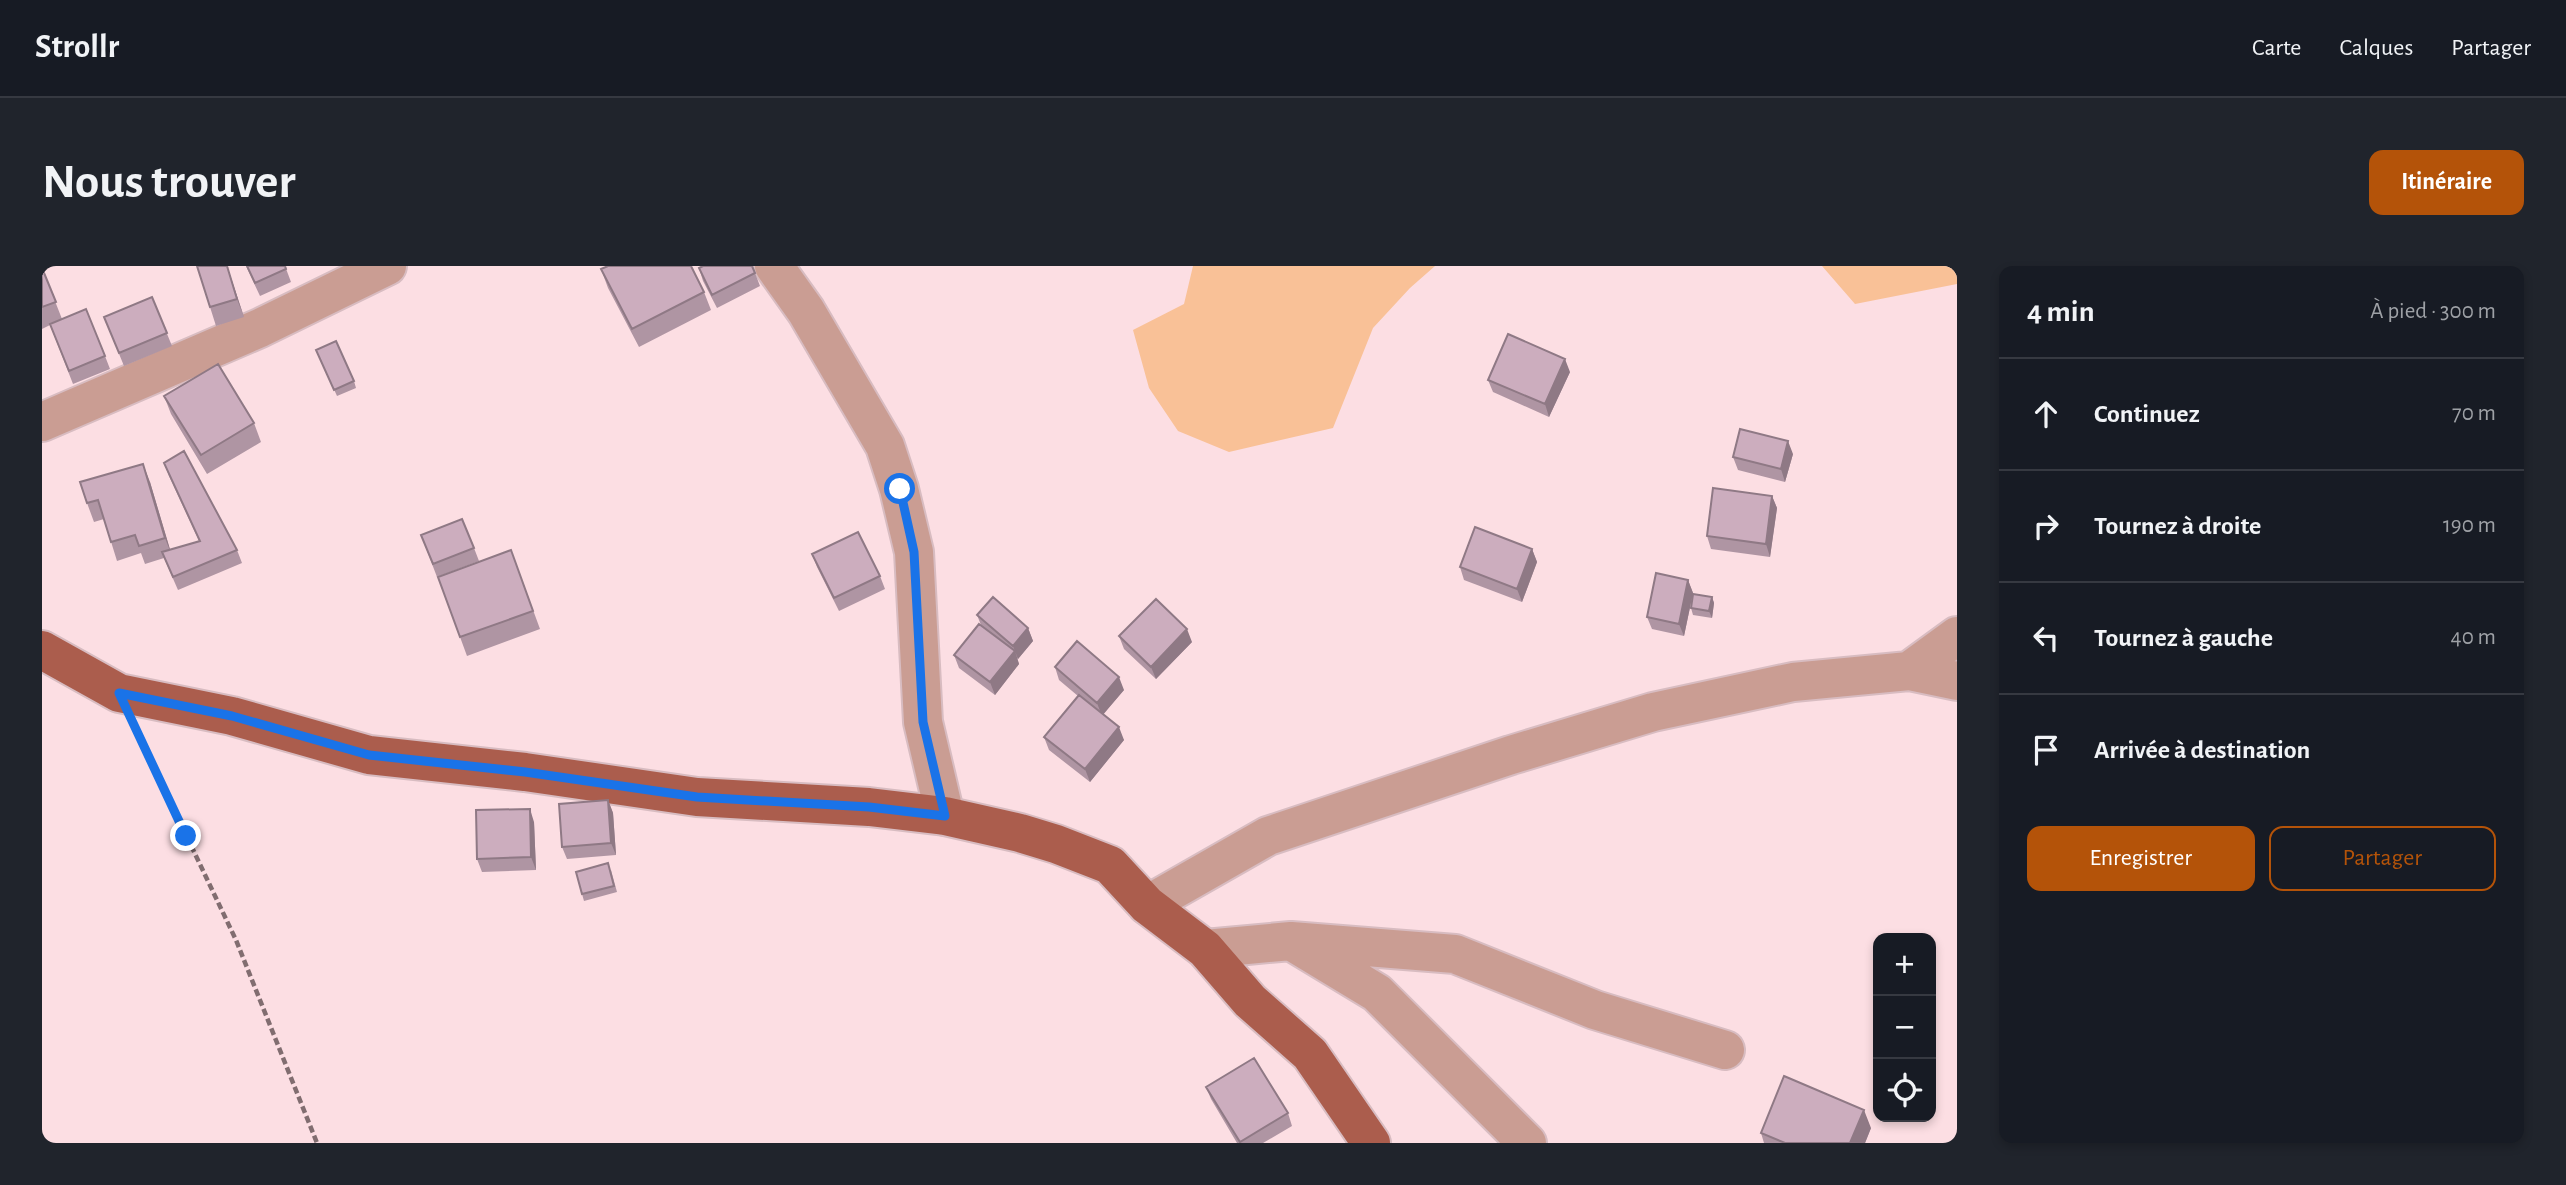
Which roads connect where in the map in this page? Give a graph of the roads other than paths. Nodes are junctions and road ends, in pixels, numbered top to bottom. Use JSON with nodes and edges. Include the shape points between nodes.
{"nodes":[{"id":1,"x":387,"y":266,"type":"edge"},
{"id":2,"x":774,"y":266,"type":"edge"},
{"id":3,"x":42,"y":422,"type":"edge"},
{"id":4,"x":1957,"y":635,"type":"edge"},
{"id":5,"x":42,"y":650,"type":"edge"},
{"id":6,"x":1909,"y":671,"type":"junction"},
{"id":7,"x":1957,"y":681,"type":"edge"},
{"id":8,"x":945,"y":816,"type":"junction"},
{"id":9,"x":1147,"y":905,"type":"junction"},
{"id":10,"x":1292,"y":941,"type":"junction"},
{"id":11,"x":1205,"y":949,"type":"junction"},
{"id":12,"x":1725,"y":1050,"type":"dead end"},
{"id":13,"x":1371,"y":1143,"type":"edge"},
{"id":14,"x":1527,"y":1143,"type":"edge"}],
"edges":[{"from":1,"to":3,"type":"street"},
{"from":2,"to":8,"type":"street","via":[[806,311],[885,446],[900,489],[914,552],[923,722]]},
{"from":4,"to":6,"type":"street"},
{"from":5,"to":8,"type":"main road","via":[[119,693],[232,716],[369,755],[697,797]]},
{"from":6,"to":7,"type":"street"},
{"from":6,"to":9,"type":"street","via":[[1793,682],[1653,712],[1511,755],[1268,836]]},
{"from":8,"to":9,"type":"main road","via":[[1020,833],[1110,865]]},
{"from":9,"to":11,"type":"main road"},
{"from":10,"to":11,"type":"street"},
{"from":10,"to":12,"type":"street","via":[[1455,954],[1595,1010]]},
{"from":10,"to":14,"type":"street","via":[[1377,993]]},
{"from":11,"to":13,"type":"main road","via":[[1250,1001],[1310,1054]]}]}
